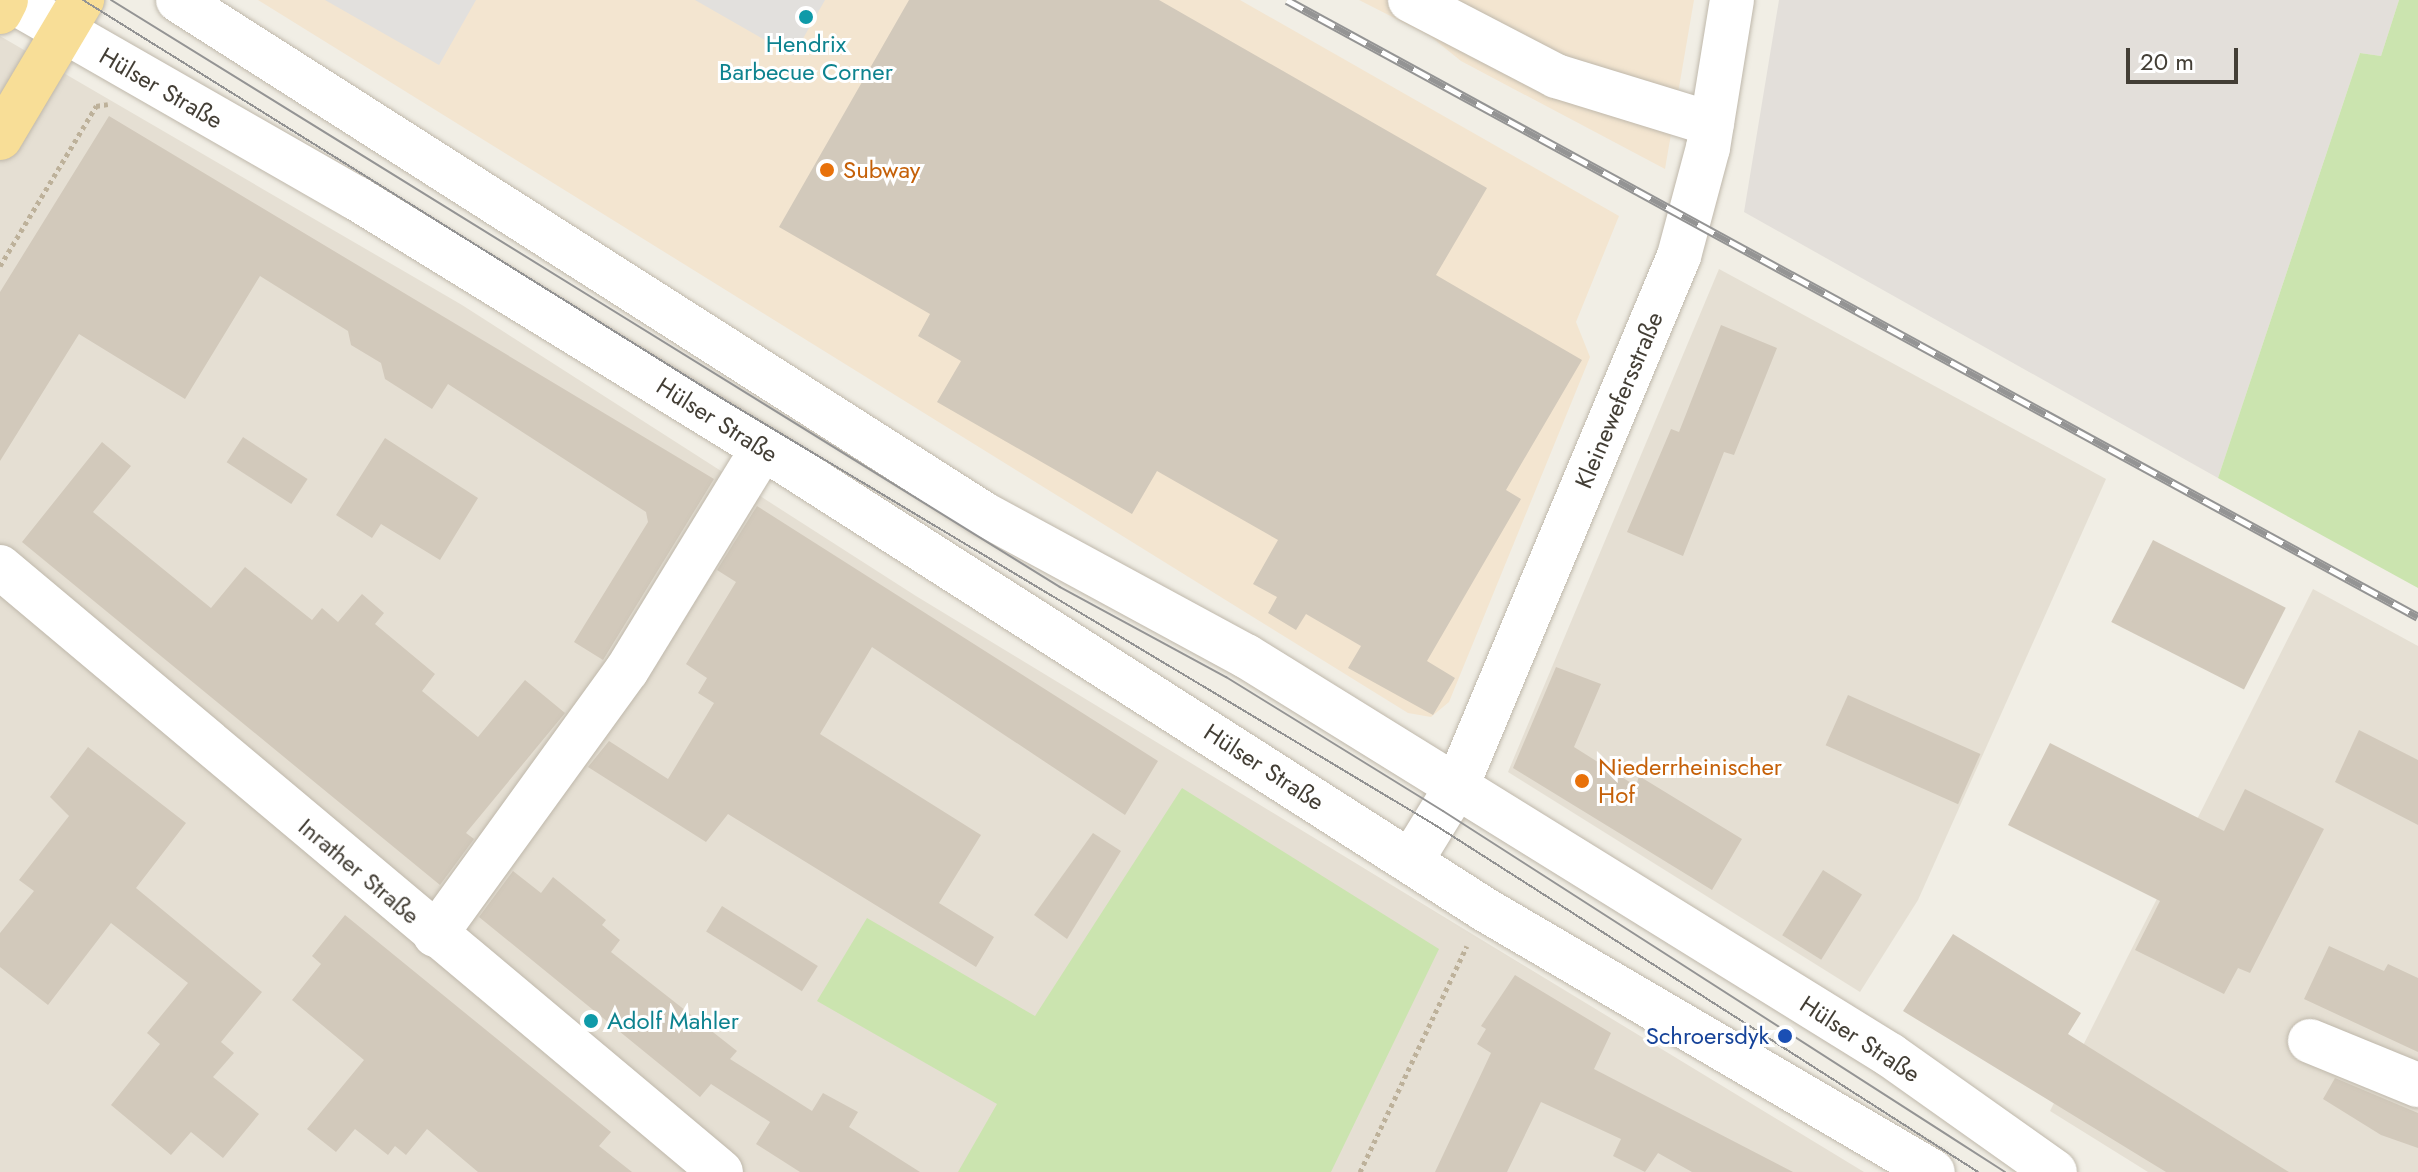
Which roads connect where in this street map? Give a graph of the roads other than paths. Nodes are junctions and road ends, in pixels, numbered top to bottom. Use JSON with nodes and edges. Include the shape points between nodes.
{"nodes":[{"id":1,"x":8,"y":0,"type":"edge"},
{"id":2,"x":178,"y":0,"type":"edge"},
{"id":3,"x":1410,"y":0,"type":"edge"},
{"id":4,"x":1732,"y":0,"type":"edge"},
{"id":5,"x":0,"y":12,"type":"edge"},
{"id":6,"x":73,"y":16,"type":"edge"},
{"id":7,"x":1712,"y":124,"type":"junction"},
{"id":8,"x":0,"y":138,"type":"edge"},
{"id":9,"x":763,"y":448,"type":"junction"},
{"id":10,"x":0,"y":567,"type":"edge"},
{"id":11,"x":1457,"y":786,"type":"junction"},
{"id":12,"x":1411,"y":861,"type":"junction"},
{"id":13,"x":435,"y":935,"type":"junction"},
{"id":14,"x":2310,"y":1041,"type":"dead end"},
{"id":15,"x":2418,"y":1085,"type":"edge"},
{"id":16,"x":1877,"y":1157,"type":"edge"},
{"id":17,"x":712,"y":1170,"type":"edge"},
{"id":18,"x":1933,"y":1172,"type":"edge"},
{"id":19,"x":2055,"y":1172,"type":"edge"}],
"edges":[{"from":1,"to":5,"type":"main road"},
{"from":1,"to":6,"type":"street","name":"Hülser Straße"},
{"from":2,"to":11,"type":"street","name":"Hülser Straße","via":[[984,514],[1246,656]]},
{"from":3,"to":7,"type":"street","via":[[1556,76],[1671,116]]},
{"from":4,"to":7,"type":"street","name":"Kleinewefersstraße"},
{"from":6,"to":8,"type":"main road"},
{"from":6,"to":9,"type":"street","name":"Hülser Straße","via":[[167,92],[356,198]]},
{"from":7,"to":11,"type":"street","name":"Kleinewefersstraße","via":[[1679,256]]},
{"from":9,"to":12,"type":"street","name":"Hülser Straße"},
{"from":9,"to":13,"type":"street","via":[[627,670]]},
{"from":10,"to":13,"type":"street","name":"Inrather Straße"},
{"from":11,"to":12,"type":"street"},
{"from":11,"to":19,"type":"street","name":"Hülser Straße","via":[[1890,1055]]},
{"from":12,"to":16,"type":"street","name":"Hülser Straße"},
{"from":13,"to":17,"type":"street","name":"Inrather Straße"},
{"from":14,"to":15,"type":"street"},
{"from":16,"to":18,"type":"street","name":"Hülser Straße"}]}
